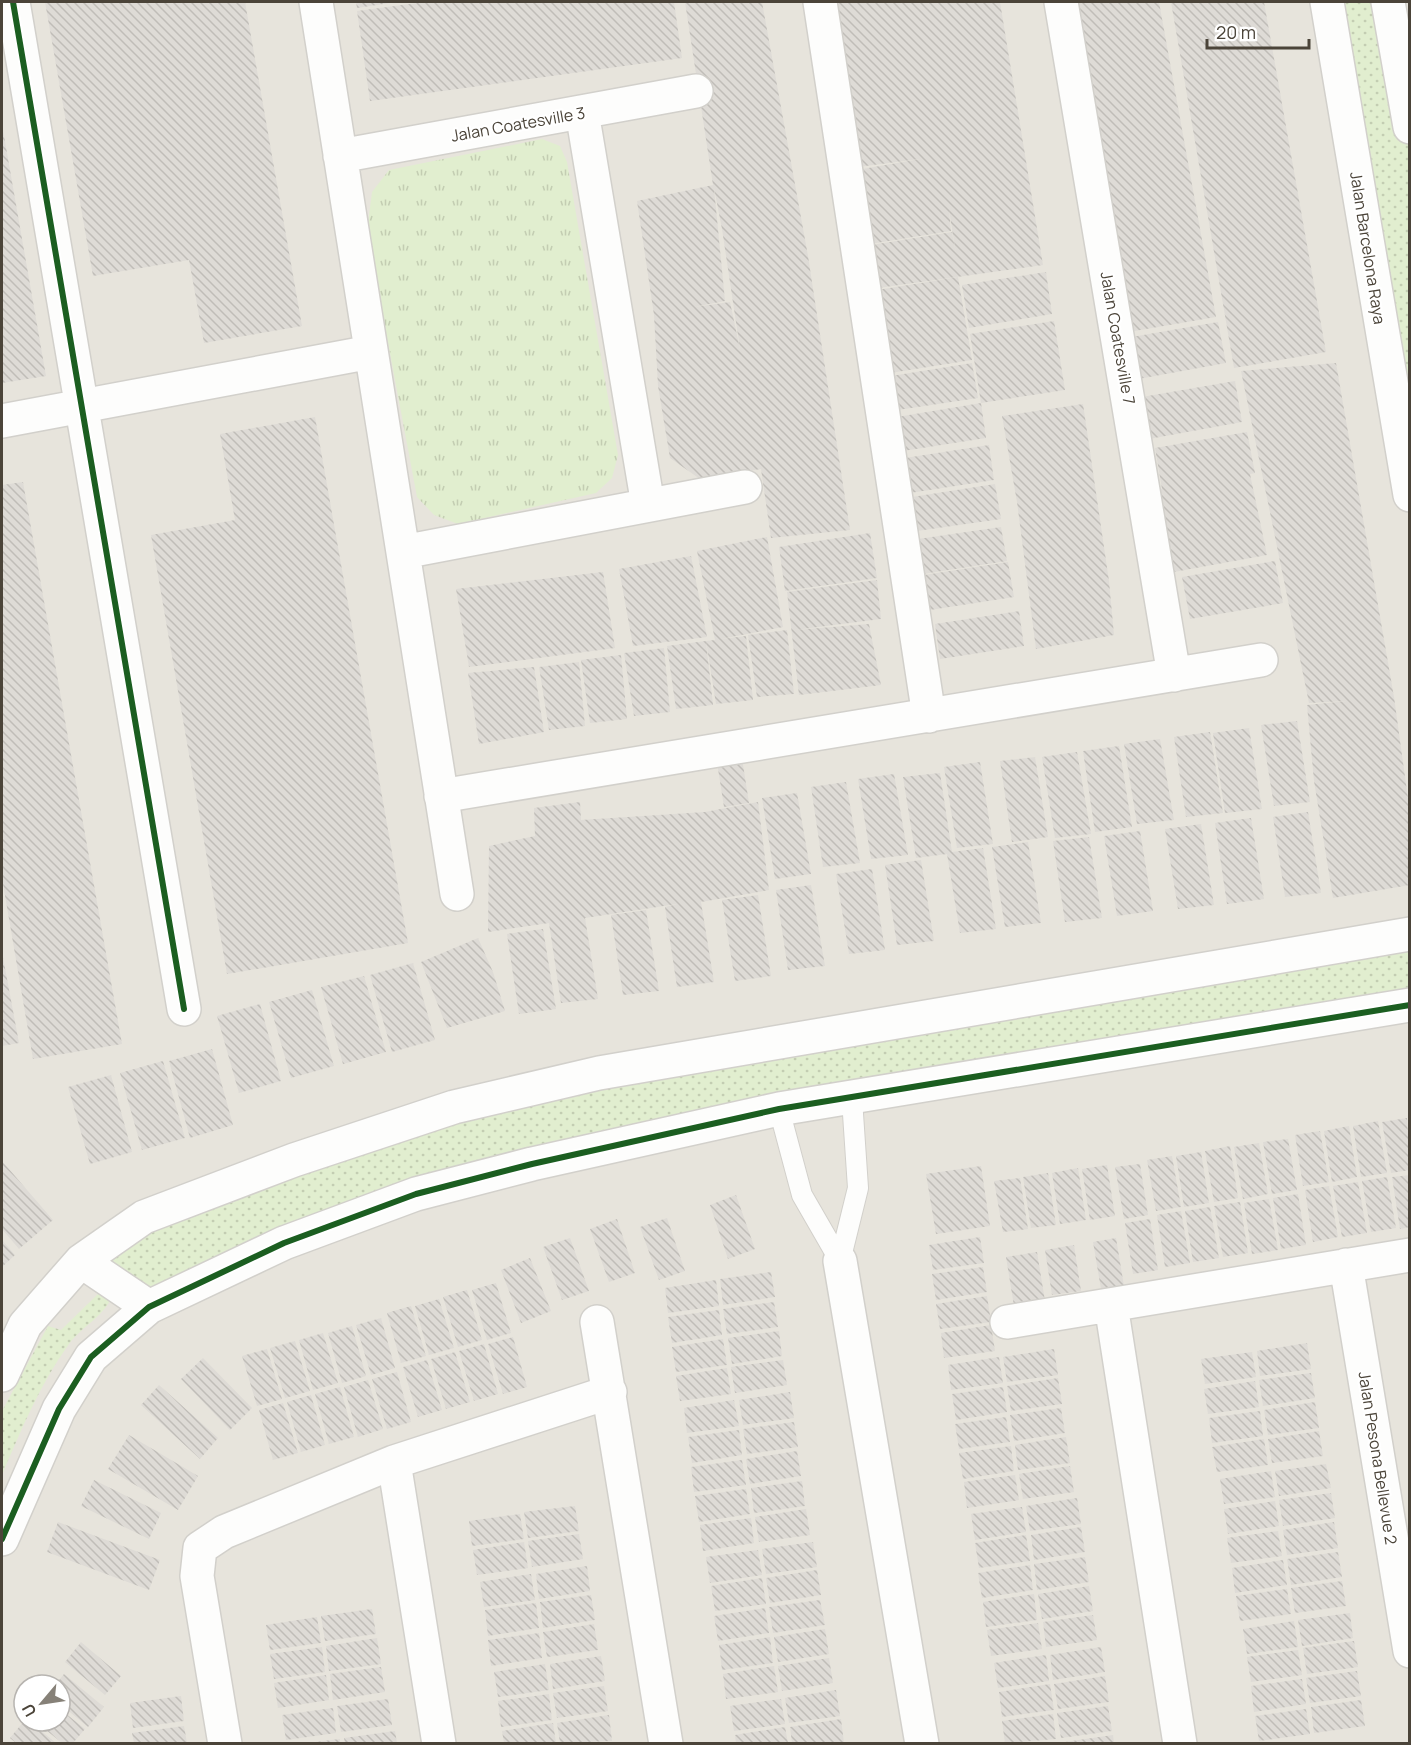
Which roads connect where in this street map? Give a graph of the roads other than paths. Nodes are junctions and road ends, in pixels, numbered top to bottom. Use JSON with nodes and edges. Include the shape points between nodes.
{"nodes":[{"id":1,"x":13,"y":2,"type":"edge"},
{"id":2,"x":316,"y":2,"type":"edge"},
{"id":3,"x":820,"y":2,"type":"edge"},
{"id":4,"x":1061,"y":2,"type":"edge"},
{"id":5,"x":1327,"y":2,"type":"edge"},
{"id":6,"x":1388,"y":2,"type":"edge"},
{"id":7,"x":696,"y":91,"type":"dead end"},
{"id":8,"x":582,"y":112,"type":"junction"},
{"id":9,"x":1410,"y":127,"type":"edge"},
{"id":10,"x":340,"y":156,"type":"junction"},
{"id":11,"x":371,"y":352,"type":"junction"},
{"id":12,"x":82,"y":406,"type":"junction"},
{"id":13,"x":2,"y":421,"type":"edge"},
{"id":14,"x":745,"y":487,"type":"dead end"},
{"id":15,"x":1410,"y":495,"type":"edge"},
{"id":16,"x":648,"y":506,"type":"junction"},
{"id":17,"x":403,"y":552,"type":"junction"},
{"id":18,"x":1261,"y":660,"type":"dead end"},
{"id":19,"x":1174,"y":675,"type":"junction"},
{"id":20,"x":928,"y":716,"type":"junction"},
{"id":21,"x":441,"y":796,"type":"junction"},
{"id":22,"x":457,"y":894,"type":"dead end"},
{"id":23,"x":1410,"y":934,"type":"edge"},
{"id":24,"x":1410,"y":1005,"type":"edge"},
{"id":25,"x":184,"y":1010,"type":"dead end"},
{"id":26,"x":852,"y":1099,"type":"junction"},
{"id":27,"x":779,"y":1109,"type":"junction"},
{"id":28,"x":1410,"y":1255,"type":"edge"},
{"id":29,"x":81,"y":1261,"type":"junction"},
{"id":30,"x":840,"y":1261,"type":"junction"},
{"id":31,"x":1346,"y":1265,"type":"junction"},
{"id":32,"x":1111,"y":1305,"type":"junction"},
{"id":33,"x":149,"y":1307,"type":"junction"},
{"id":34,"x":597,"y":1322,"type":"dead end"},
{"id":35,"x":1007,"y":1322,"type":"dead end"},
{"id":36,"x":2,"y":1375,"type":"edge"},
{"id":37,"x":610,"y":1392,"type":"junction"},
{"id":38,"x":394,"y":1462,"type":"junction"},
{"id":39,"x":2,"y":1539,"type":"edge"},
{"id":40,"x":1410,"y":1651,"type":"edge"},
{"id":41,"x":225,"y":1743,"type":"edge"},
{"id":42,"x":439,"y":1743,"type":"edge"},
{"id":43,"x":666,"y":1743,"type":"edge"},
{"id":44,"x":922,"y":1743,"type":"edge"},
{"id":45,"x":1180,"y":1743,"type":"edge"}],
"edges":[{"from":1,"to":12,"type":"street"},
{"from":2,"to":10,"type":"street"},
{"from":3,"to":20,"type":"street"},
{"from":4,"to":19,"type":"street","name":"Jalan Coatesville 7"},
{"from":5,"to":15,"type":"street","name":"Jalan Barcelona Raya"},
{"from":6,"to":9,"type":"street"},
{"from":7,"to":8,"type":"street","name":"Jalan Coatesville 3"},
{"from":8,"to":10,"type":"street","name":"Jalan Coatesville 3"},
{"from":8,"to":16,"type":"street"},
{"from":10,"to":11,"type":"street"},
{"from":11,"to":12,"type":"street"},
{"from":11,"to":17,"type":"street"},
{"from":12,"to":13,"type":"street"},
{"from":12,"to":25,"type":"street"},
{"from":14,"to":16,"type":"street"},
{"from":16,"to":17,"type":"street"},
{"from":17,"to":21,"type":"street"},
{"from":18,"to":19,"type":"street"},
{"from":19,"to":20,"type":"street"},
{"from":20,"to":21,"type":"street"},
{"from":21,"to":22,"type":"street"},
{"from":23,"to":29,"type":"street","via":[[599,1073],[454,1107],[294,1160],[144,1217]]},
{"from":24,"to":26,"type":"street"},
{"from":26,"to":27,"type":"street"},
{"from":26,"to":30,"type":"lane","via":[[858,1188]]},
{"from":27,"to":30,"type":"lane","via":[[802,1195]]},
{"from":27,"to":33,"type":"street","via":[[416,1194],[284,1243]]},
{"from":28,"to":31,"type":"street"},
{"from":29,"to":33,"type":"street"},
{"from":29,"to":36,"type":"street","via":[[25,1325]]},
{"from":30,"to":44,"type":"street"},
{"from":31,"to":32,"type":"street"},
{"from":31,"to":40,"type":"street","name":"Jalan Pesona Bellevue 2"},
{"from":32,"to":35,"type":"street"},
{"from":32,"to":45,"type":"street"},
{"from":33,"to":39,"type":"street","via":[[91,1357],[59,1408]]},
{"from":34,"to":37,"type":"street"},
{"from":37,"to":38,"type":"street"},
{"from":37,"to":43,"type":"street"},
{"from":38,"to":41,"type":"street","via":[[224,1532],[200,1548],[197,1576]]},
{"from":38,"to":42,"type":"street"}]}
